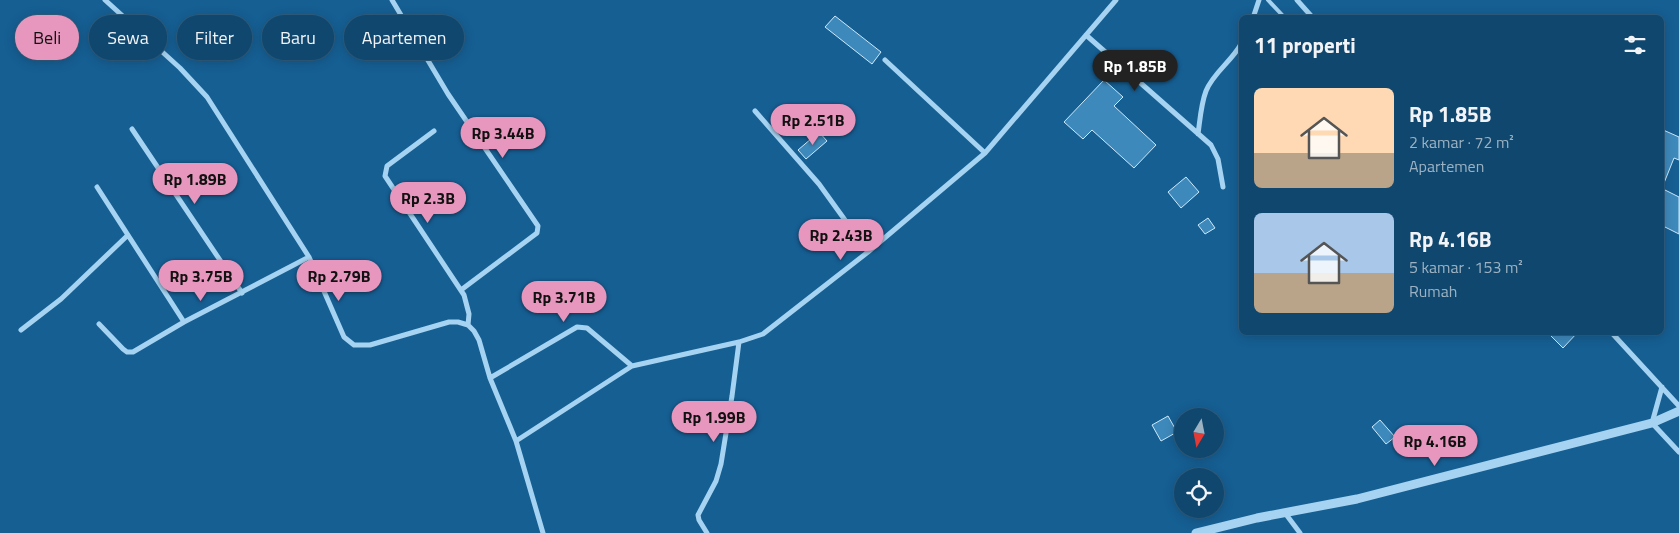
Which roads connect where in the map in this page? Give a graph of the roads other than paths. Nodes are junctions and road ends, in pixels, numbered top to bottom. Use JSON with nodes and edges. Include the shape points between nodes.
{"nodes":[{"id":1,"x":105,"y":0,"type":"edge"},
{"id":2,"x":392,"y":0,"type":"edge"},
{"id":3,"x":1116,"y":0,"type":"edge"},
{"id":4,"x":1259,"y":0,"type":"edge"},
{"id":5,"x":1268,"y":0,"type":"edge"},
{"id":6,"x":1297,"y":0,"type":"edge"},
{"id":7,"x":1254,"y":15,"type":"edge"},
{"id":8,"x":1281,"y":15,"type":"edge"},
{"id":9,"x":1310,"y":15,"type":"edge"},
{"id":10,"x":1086,"y":35,"type":"junction"},
{"id":11,"x":1239,"y":48,"type":"edge"},
{"id":12,"x":885,"y":60,"type":"dead end"},
{"id":13,"x":755,"y":111,"type":"dead end"},
{"id":14,"x":132,"y":129,"type":"dead end"},
{"id":15,"x":434,"y":131,"type":"dead end"},
{"id":16,"x":1198,"y":134,"type":"junction"},
{"id":17,"x":985,"y":153,"type":"junction"},
{"id":18,"x":97,"y":187,"type":"dead end"},
{"id":19,"x":1223,"y":187,"type":"dead end"},
{"id":20,"x":128,"y":235,"type":"junction"},
{"id":21,"x":868,"y":252,"type":"junction"},
{"id":22,"x":309,"y":258,"type":"junction"},
{"id":23,"x":460,"y":290,"type":"junction"},
{"id":24,"x":242,"y":293,"type":"junction"},
{"id":25,"x":184,"y":322,"type":"junction"},
{"id":26,"x":99,"y":324,"type":"dead end"},
{"id":27,"x":468,"y":325,"type":"junction"},
{"id":28,"x":21,"y":330,"type":"dead end"},
{"id":29,"x":1614,"y":335,"type":"edge"},
{"id":30,"x":739,"y":342,"type":"junction"},
{"id":31,"x":632,"y":366,"type":"junction"},
{"id":32,"x":490,"y":378,"type":"junction"},
{"id":33,"x":1662,"y":387,"type":"junction"},
{"id":34,"x":1679,"y":406,"type":"edge"},
{"id":35,"x":1679,"y":411,"type":"edge"},
{"id":36,"x":1652,"y":423,"type":"junction"},
{"id":37,"x":516,"y":441,"type":"junction"},
{"id":38,"x":1679,"y":452,"type":"edge"},
{"id":39,"x":1285,"y":513,"type":"junction"},
{"id":40,"x":543,"y":533,"type":"edge"},
{"id":41,"x":707,"y":533,"type":"edge"},
{"id":42,"x":1196,"y":533,"type":"edge"},
{"id":43,"x":1300,"y":533,"type":"edge"}],
"edges":[{"from":1,"to":22,"type":"street","via":[[208,97]]},
{"from":2,"to":23,"type":"street","via":[[448,94],[538,226],[537,233]]},
{"from":3,"to":10,"type":"street"},
{"from":4,"to":7,"type":"street"},
{"from":5,"to":8,"type":"lane"},
{"from":6,"to":9,"type":"street"},
{"from":10,"to":16,"type":"street"},
{"from":10,"to":17,"type":"street"},
{"from":11,"to":16,"type":"street","via":[[1206,90]]},
{"from":12,"to":17,"type":"street"},
{"from":13,"to":21,"type":"street","via":[[819,184]]},
{"from":14,"to":24,"type":"street"},
{"from":15,"to":23,"type":"street","via":[[387,166],[385,176]]},
{"from":16,"to":19,"type":"street","via":[[1211,145],[1218,160]]},
{"from":17,"to":21,"type":"street"},
{"from":18,"to":20,"type":"street"},
{"from":20,"to":25,"type":"street"},
{"from":20,"to":28,"type":"street","via":[[62,299]]},
{"from":21,"to":30,"type":"street","via":[[763,334]]},
{"from":22,"to":24,"type":"street"},
{"from":22,"to":27,"type":"street","via":[[344,337],[354,345],[370,345],[449,322]]},
{"from":23,"to":27,"type":"street","via":[[468,306]]},
{"from":24,"to":25,"type":"street"},
{"from":25,"to":26,"type":"street","via":[[131,352],[123,349]]},
{"from":27,"to":32,"type":"street","via":[[479,340]]},
{"from":29,"to":33,"type":"street"},
{"from":30,"to":31,"type":"street"},
{"from":30,"to":41,"type":"street","via":[[721,464],[698,515]]},
{"from":31,"to":32,"type":"street","via":[[587,328],[577,327]]},
{"from":31,"to":37,"type":"street"},
{"from":32,"to":37,"type":"street"},
{"from":33,"to":34,"type":"street"},
{"from":33,"to":36,"type":"street"},
{"from":35,"to":36,"type":"street"},
{"from":36,"to":38,"type":"street"},
{"from":36,"to":39,"type":"street","via":[[1357,499]]},
{"from":37,"to":40,"type":"street"},
{"from":39,"to":42,"type":"street"},
{"from":39,"to":43,"type":"street"}]}
